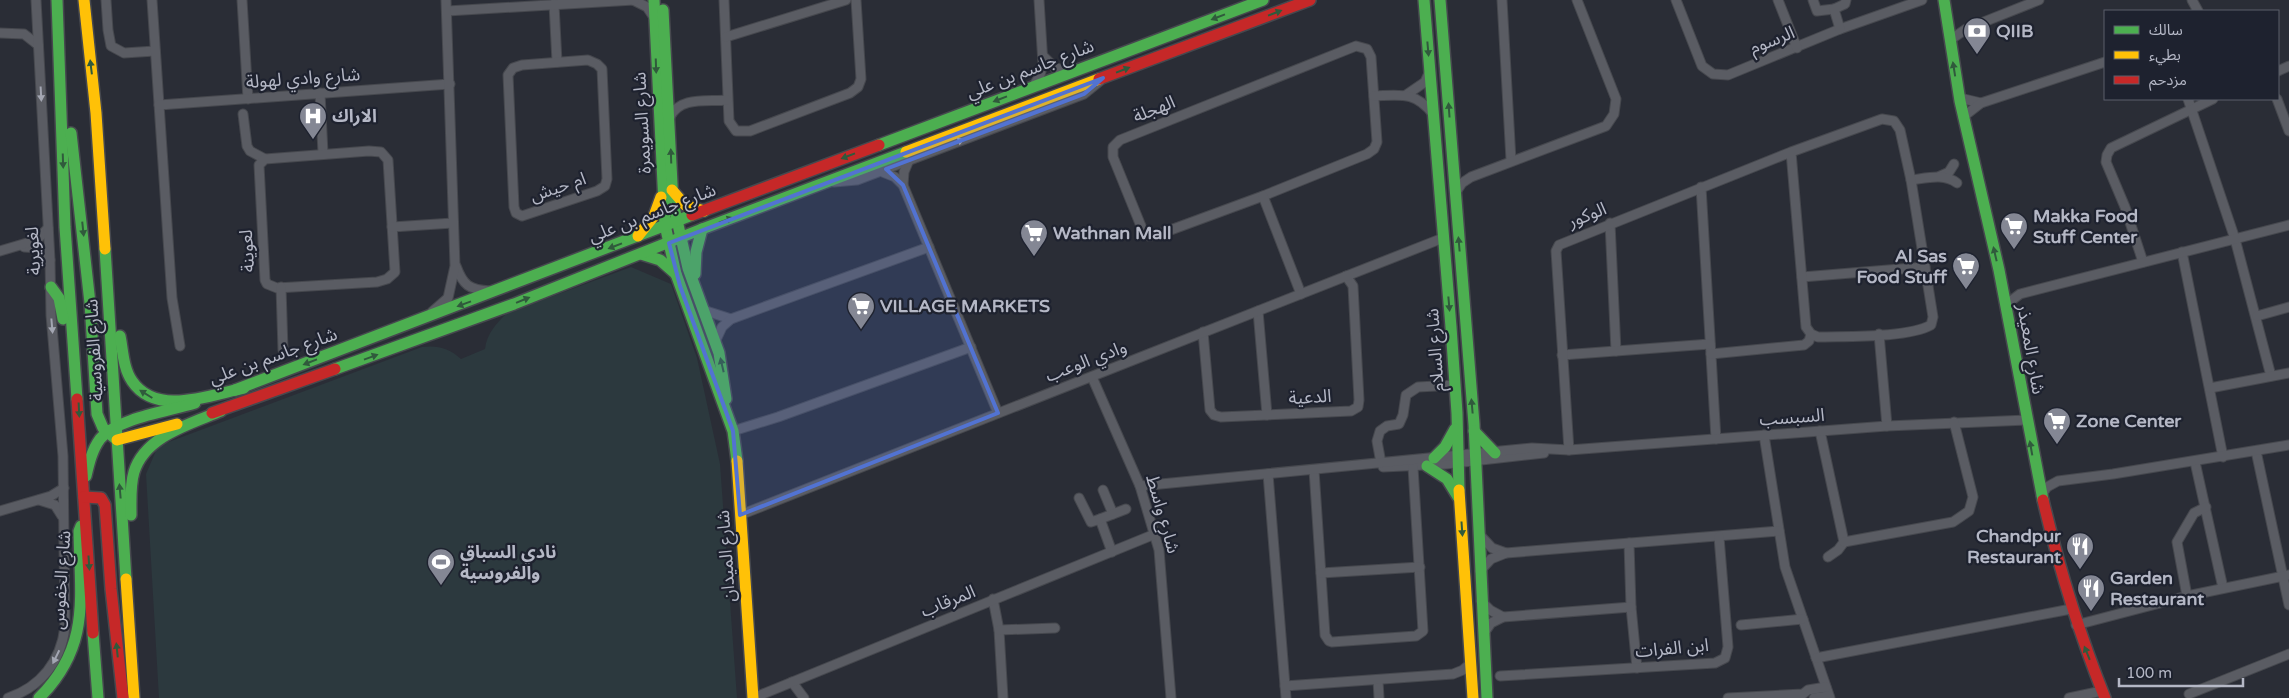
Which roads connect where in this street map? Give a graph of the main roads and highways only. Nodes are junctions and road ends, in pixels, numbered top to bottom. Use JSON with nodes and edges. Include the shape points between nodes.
{"nodes":[{"id":1,"x":57,"y":0,"type":"edge"},
{"id":2,"x":84,"y":0,"type":"edge"},
{"id":3,"x":654,"y":0,"type":"edge"},
{"id":4,"x":663,"y":0,"type":"edge"},
{"id":5,"x":1264,"y":0,"type":"edge"},
{"id":6,"x":1310,"y":0,"type":"edge"},
{"id":7,"x":1440,"y":0,"type":"edge"},
{"id":8,"x":1944,"y":0,"type":"edge"},
{"id":9,"x":1423,"y":1,"type":"edge"},
{"id":10,"x":60,"y":77,"type":"junction"},
{"id":11,"x":667,"y":190,"type":"junction"},
{"id":12,"x":704,"y":211,"type":"junction"},
{"id":13,"x":677,"y":221,"type":"junction"},
{"id":14,"x":665,"y":225,"type":"junction"},
{"id":15,"x":702,"y":229,"type":"junction"},
{"id":16,"x":636,"y":238,"type":"junction"},
{"id":17,"x":680,"y":238,"type":"junction"},
{"id":18,"x":669,"y":243,"type":"junction"},
{"id":19,"x":640,"y":254,"type":"junction"},
{"id":20,"x":106,"y":255,"type":"junction"},
{"id":21,"x":676,"y":274,"type":"junction"},
{"id":22,"x":51,"y":287,"type":"road end"},
{"id":23,"x":694,"y":287,"type":"junction"},
{"id":24,"x":78,"y":384,"type":"junction"},
{"id":25,"x":244,"y":388,"type":"junction"},
{"id":26,"x":221,"y":411,"type":"junction"},
{"id":27,"x":727,"y":413,"type":"junction"},
{"id":28,"x":135,"y":421,"type":"junction"},
{"id":29,"x":1456,"y":427,"type":"junction"},
{"id":30,"x":112,"y":430,"type":"junction"},
{"id":31,"x":1474,"y":431,"type":"junction"},
{"id":32,"x":138,"y":436,"type":"junction"},
{"id":33,"x":117,"y":440,"type":"junction"},
{"id":34,"x":1495,"y":453,"type":"road end"},
{"id":35,"x":84,"y":491,"type":"junction"},
{"id":36,"x":1460,"y":499,"type":"junction"},
{"id":37,"x":86,"y":514,"type":"junction"},
{"id":38,"x":128,"y":574,"type":"junction"},
{"id":39,"x":1473,"y":692,"type":"edge"},
{"id":40,"x":2104,"y":695,"type":"edge"},
{"id":41,"x":39,"y":698,"type":"edge"},
{"id":42,"x":98,"y":698,"type":"edge"},
{"id":43,"x":123,"y":698,"type":"edge"},
{"id":44,"x":134,"y":698,"type":"edge"},
{"id":45,"x":753,"y":698,"type":"edge"},
{"id":46,"x":1487,"y":698,"type":"edge"}],
"edges":[{"from":1,"to":10,"type":"main road","name":"شارع الفروسية"},
{"from":20,"to":2,"type":"main road","name":"شارع الفروسية","one_way":true},
{"from":3,"to":11,"type":"main road","name":"شارع السويمرة","one_way":true},
{"from":11,"to":4,"type":"main road","name":"شارع السويمرة","one_way":true,"via":[[670,117]]},
{"from":5,"to":12,"type":"main road","name":"شارع جاسم بن علي","one_way":true},
{"from":15,"to":6,"type":"main road","name":"شارع جاسم بن علي","one_way":true},
{"from":31,"to":7,"type":"main road","name":"شارع السلام","one_way":true},
{"from":40,"to":8,"type":"main road","name":"شارع المعيذر","one_way":true,"via":[[2076,625],[2052,545],[2007,308],[1963,117]]},
{"from":9,"to":29,"type":"main road","name":"شارع السلام","one_way":true},
{"from":10,"to":24,"type":"main road","name":"شارع الفروسية","one_way":true,"via":[[65,227]]},
{"from":10,"to":30,"type":"main road","one_way":true,"via":[[79,193],[96,408],[100,423]]},
{"from":11,"to":12,"type":"main road","via":[[685,205]]},
{"from":11,"to":13,"type":"main road","name":"شارع السويمرة"},
{"from":11,"to":14,"type":"main road","name":"شارع السويمرة"},
{"from":11,"to":16,"type":"main road","via":[[654,216]]},
{"from":12,"to":13,"type":"main road","name":"شارع جاسم بن علي"},
{"from":13,"to":14,"type":"main road","name":"شارع جاسم بن علي"},
{"from":13,"to":17,"type":"main road","name":"شارع السويمرة"},
{"from":14,"to":16,"type":"main road","name":"شارع جاسم بن علي"},
{"from":14,"to":18,"type":"main road","name":"شارع السويمرة"},
{"from":15,"to":17,"type":"main road","name":"شارع جاسم بن علي"},
{"from":15,"to":23,"type":"main road","via":[[695,260]]},
{"from":16,"to":25,"type":"main road","name":"شارع جاسم بن علي","one_way":true},
{"from":17,"to":18,"type":"main road","name":"شارع جاسم بن علي"},
{"from":17,"to":23,"type":"main road","name":"شارع الميدان"},
{"from":18,"to":19,"type":"main road","name":"شارع جاسم بن علي"},
{"from":18,"to":21,"type":"main road","name":"شارع الميدان"},
{"from":19,"to":21,"type":"main road","via":[[660,260]]},
{"from":26,"to":19,"type":"main road","name":"شارع جاسم بن علي","one_way":true},
{"from":25,"to":20,"type":"main road","one_way":true,"via":[[170,402],[150,397],[136,388],[125,364]]},
{"from":20,"to":30,"type":"main road","name":"شارع الفروسية"},
{"from":21,"to":27,"type":"main road","name":"شارع الميدان"},
{"from":22,"to":24,"type":"main road","via":[[59,298]]},
{"from":27,"to":23,"type":"main road","name":"شارع الميدان","one_way":true,"via":[[724,374]]},
{"from":24,"to":35,"type":"main road","name":"شارع الفروسية","one_way":true},
{"from":25,"to":28,"type":"main road","name":"شارع جاسم بن علي"},
{"from":26,"to":32,"type":"main road","name":"شارع جاسم بن علي"},
{"from":26,"to":38,"type":"main road","via":[[163,437],[143,452],[134,472]]},
{"from":27,"to":45,"type":"main road","name":"شارع الميدان","via":[[733,431]]},
{"from":28,"to":30,"type":"main road","name":"شارع جاسم بن علي"},
{"from":28,"to":32,"type":"main road","via":[[130,429]]},
{"from":29,"to":36,"type":"main road","name":"شارع السلام"},
{"from":29,"to":36,"type":"main road","via":[[1445,448],[1430,462]]},
{"from":30,"to":33,"type":"main road"},
{"from":30,"to":35,"type":"main road","via":[[98,442]]},
{"from":31,"to":34,"type":"main road"},
{"from":31,"to":46,"type":"main road","name":"شارع السلام"},
{"from":32,"to":33,"type":"main road","name":"شارع جاسم بن علي"},
{"from":38,"to":33,"type":"main road","one_way":true},
{"from":35,"to":37,"type":"main road","name":"شارع الفروسية"},
{"from":43,"to":35,"type":"main road","one_way":true,"via":[[105,505],[101,498]]},
{"from":36,"to":39,"type":"main road","name":"شارع السلام","one_way":true},
{"from":37,"to":41,"type":"main road","name":"شارع الخفوس","via":[[79,531],[78,620],[72,651],[61,673]]},
{"from":37,"to":42,"type":"main road","name":"شارع الفروسية","one_way":true},
{"from":38,"to":44,"type":"main road"}]}
